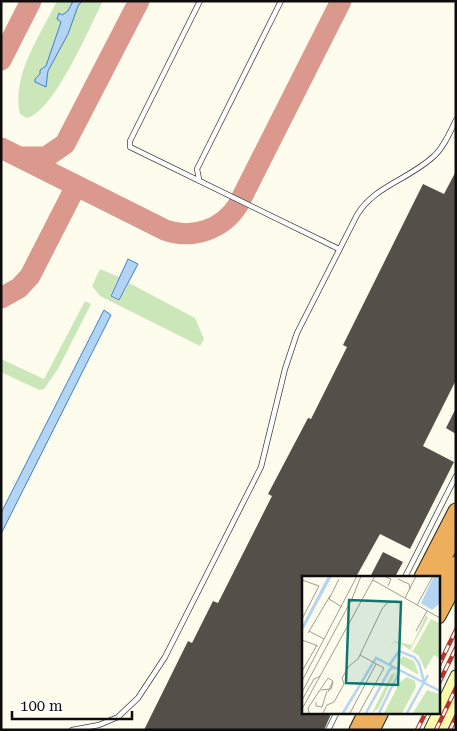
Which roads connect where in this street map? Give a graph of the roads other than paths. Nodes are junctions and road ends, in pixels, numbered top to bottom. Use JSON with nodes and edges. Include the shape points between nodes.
{"nodes":[{"id":1,"x":200,"y":1,"type":"edge"},
{"id":2,"x":281,"y":1,"type":"edge"},
{"id":3,"x":456,"y":120,"type":"edge"},
{"id":4,"x":199,"y":179,"type":"junction"},
{"id":5,"x":339,"y":249,"type":"junction"},
{"id":6,"x":456,"y":476,"type":"edge"},
{"id":7,"x":456,"y":511,"type":"edge"},
{"id":8,"x":456,"y":534,"type":"edge"},
{"id":9,"x":456,"y":564,"type":"edge"},
{"id":10,"x":406,"y":576,"type":"edge"},
{"id":11,"x":423,"y":576,"type":"edge"},
{"id":12,"x":435,"y":576,"type":"edge"},
{"id":13,"x":456,"y":582,"type":"edge"},
{"id":14,"x":440,"y":595,"type":"edge"},
{"id":15,"x":440,"y":612,"type":"edge"},
{"id":16,"x":456,"y":676,"type":"edge"},
{"id":17,"x":456,"y":699,"type":"edge"},
{"id":18,"x":440,"y":709,"type":"edge"},
{"id":19,"x":335,"y":714,"type":"edge"},
{"id":20,"x":353,"y":714,"type":"edge"},
{"id":21,"x":365,"y":714,"type":"edge"},
{"id":22,"x":380,"y":714,"type":"edge"},
{"id":23,"x":389,"y":714,"type":"edge"},
{"id":24,"x":438,"y":714,"type":"edge"},
{"id":25,"x":72,"y":730,"type":"edge"},
{"id":26,"x":328,"y":730,"type":"edge"},
{"id":27,"x":345,"y":730,"type":"edge"},
{"id":28,"x":357,"y":730,"type":"edge"},
{"id":29,"x":372,"y":730,"type":"edge"},
{"id":30,"x":381,"y":730,"type":"edge"},
{"id":31,"x":430,"y":730,"type":"edge"},
{"id":32,"x":441,"y":730,"type":"edge"}],
"edges":[{"from":1,"to":4,"type":"lane","via":[[129,144],[186,176]]},
{"from":2,"to":4,"type":"lane","via":[[197,169]]},
{"from":3,"to":5,"type":"lane","via":[[435,156],[365,203]]},
{"from":4,"to":5,"type":"lane"},
{"from":5,"to":25,"type":"lane","via":[[297,333],[263,462],[165,656],[138,698],[118,717],[99,725]]},
{"from":6,"to":10,"type":"lane"},
{"from":7,"to":11,"type":"highway"},
{"from":8,"to":12,"type":"highway"},
{"from":9,"to":14,"type":"highway"},
{"from":13,"to":15,"type":"highway"},
{"from":16,"to":18,"type":"main road"},
{"from":17,"to":32,"type":"main road"},
{"from":19,"to":26,"type":"lane"},
{"from":20,"to":27,"type":"highway"},
{"from":21,"to":28,"type":"highway"},
{"from":22,"to":29,"type":"highway"},
{"from":23,"to":30,"type":"highway"},
{"from":24,"to":31,"type":"main road"}]}
